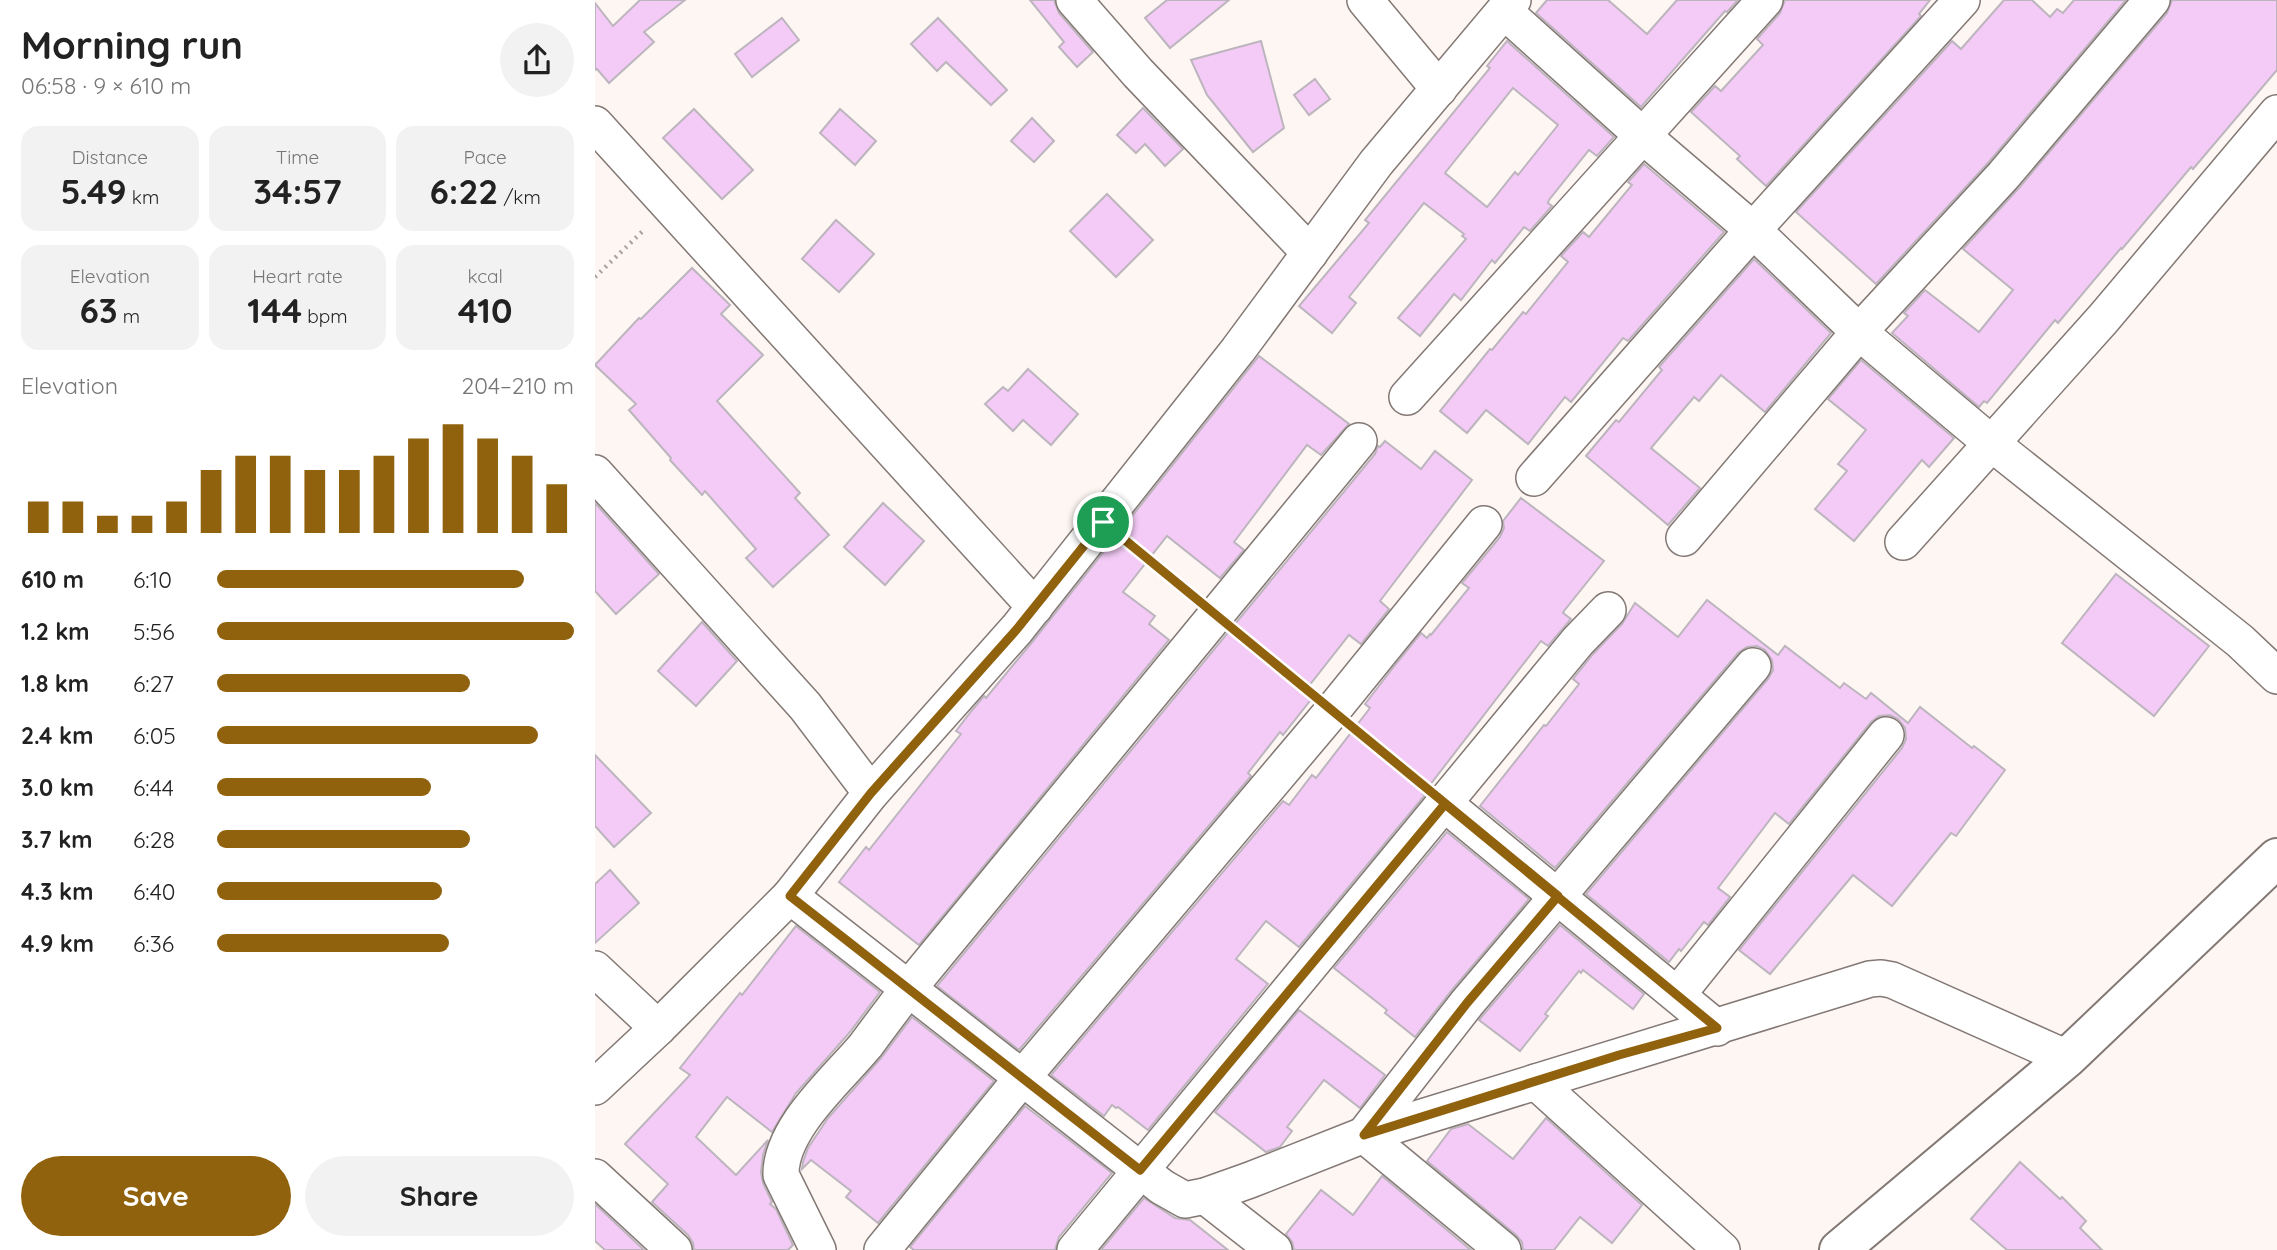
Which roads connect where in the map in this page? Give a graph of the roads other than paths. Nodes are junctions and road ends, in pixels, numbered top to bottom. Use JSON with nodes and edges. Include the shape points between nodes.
{"nodes":[{"id":1,"x":1074,"y":0,"type":"edge"},
{"id":2,"x":1365,"y":0,"type":"edge"},
{"id":3,"x":1765,"y":0,"type":"edge"},
{"id":4,"x":1962,"y":0,"type":"edge"},
{"id":5,"x":2152,"y":0,"type":"edge"},
{"id":6,"x":1509,"y":6,"type":"edge"},
{"id":7,"x":1439,"y":89,"type":"junction"},
{"id":8,"x":2277,"y":113,"type":"edge"},
{"id":9,"x":595,"y":124,"type":"edge"},
{"id":10,"x":1643,"y":136,"type":"junction"},
{"id":11,"x":1753,"y":230,"type":"junction"},
{"id":12,"x":1310,"y":253,"type":"junction"},
{"id":13,"x":1859,"y":332,"type":"junction"},
{"id":14,"x":1407,"y":397,"type":"dead end"},
{"id":15,"x":1359,"y":441,"type":"dead end"},
{"id":16,"x":1991,"y":443,"type":"junction"},
{"id":17,"x":595,"y":473,"type":"edge"},
{"id":18,"x":1534,"y":478,"type":"dead end"},
{"id":19,"x":1484,"y":524,"type":"dead end"},
{"id":20,"x":1684,"y":538,"type":"dead end"},
{"id":21,"x":1903,"y":541,"type":"dead end"},
{"id":22,"x":1035,"y":607,"type":"junction"},
{"id":23,"x":1608,"y":610,"type":"dead end"},
{"id":24,"x":1753,"y":666,"type":"dead end"},
{"id":25,"x":2277,"y":676,"type":"edge"},
{"id":26,"x":1886,"y":735,"type":"dead end"},
{"id":27,"x":871,"y":793,"type":"junction"},
{"id":28,"x":1445,"y":804,"type":"junction"},
{"id":29,"x":2270,"y":875,"type":"edge"},
{"id":30,"x":790,"y":896,"type":"junction"},
{"id":31,"x":1558,"y":896,"type":"junction"},
{"id":32,"x":595,"y":970,"type":"edge"},
{"id":33,"x":909,"y":988,"type":"junction"},
{"id":34,"x":1678,"y":994,"type":"junction"},
{"id":35,"x":658,"y":1028,"type":"junction"},
{"id":36,"x":1717,"y":1028,"type":"junction"},
{"id":37,"x":2067,"y":1058,"type":"junction"},
{"id":38,"x":1022,"y":1078,"type":"junction"},
{"id":39,"x":1536,"y":1082,"type":"junction"},
{"id":40,"x":595,"y":1087,"type":"edge"},
{"id":41,"x":1364,"y":1135,"type":"junction"},
{"id":42,"x":1140,"y":1170,"type":"junction"},
{"id":43,"x":595,"y":1177,"type":"edge"},
{"id":44,"x":1205,"y":1196,"type":"junction"},
{"id":45,"x":674,"y":1250,"type":"edge"},
{"id":46,"x":818,"y":1250,"type":"edge"},
{"id":47,"x":882,"y":1250,"type":"edge"},
{"id":48,"x":1075,"y":1250,"type":"edge"},
{"id":49,"x":1274,"y":1250,"type":"edge"},
{"id":50,"x":1503,"y":1250,"type":"edge"},
{"id":51,"x":1722,"y":1250,"type":"edge"},
{"id":52,"x":1839,"y":1250,"type":"edge"}],
"edges":[{"from":1,"to":12,"type":"street"},
{"from":2,"to":7,"type":"street"},
{"from":3,"to":10,"type":"street"},
{"from":4,"to":11,"type":"street"},
{"from":5,"to":13,"type":"street","via":[[2003,176]]},
{"from":6,"to":7,"type":"street"},
{"from":6,"to":10,"type":"street"},
{"from":7,"to":12,"type":"street","via":[[1376,163]]},
{"from":8,"to":16,"type":"street"},
{"from":9,"to":22,"type":"street"},
{"from":10,"to":11,"type":"street"},
{"from":10,"to":14,"type":"street"},
{"from":11,"to":13,"type":"street"},
{"from":11,"to":18,"type":"street"},
{"from":12,"to":22,"type":"street"},
{"from":13,"to":16,"type":"street"},
{"from":13,"to":20,"type":"street"},
{"from":15,"to":33,"type":"street"},
{"from":16,"to":21,"type":"street"},
{"from":16,"to":25,"type":"street","via":[[2240,641]]},
{"from":17,"to":27,"type":"street","via":[[805,706]]},
{"from":19,"to":38,"type":"street"},
{"from":22,"to":27,"type":"street"},
{"from":23,"to":28,"type":"street"},
{"from":24,"to":31,"type":"street"},
{"from":26,"to":34,"type":"street"},
{"from":27,"to":30,"type":"street"},
{"from":28,"to":31,"type":"street"},
{"from":28,"to":42,"type":"street"},
{"from":29,"to":37,"type":"street"},
{"from":30,"to":33,"type":"street"},
{"from":30,"to":35,"type":"street"},
{"from":31,"to":34,"type":"street"},
{"from":31,"to":41,"type":"street"},
{"from":32,"to":35,"type":"street"},
{"from":33,"to":38,"type":"street"},
{"from":33,"to":46,"type":"street","via":[[814,1105],[781,1162],[781,1175]]},
{"from":34,"to":36,"type":"street"},
{"from":35,"to":40,"type":"street"},
{"from":36,"to":37,"type":"street","via":[[1881,978]]},
{"from":36,"to":39,"type":"street"},
{"from":37,"to":52,"type":"street"},
{"from":38,"to":42,"type":"street"},
{"from":38,"to":47,"type":"street"},
{"from":39,"to":41,"type":"street"},
{"from":39,"to":51,"type":"street"},
{"from":41,"to":44,"type":"street"},
{"from":41,"to":50,"type":"street"},
{"from":42,"to":44,"type":"street","via":[[1185,1200]]},
{"from":42,"to":48,"type":"street"},
{"from":43,"to":45,"type":"street"},
{"from":44,"to":49,"type":"street"}]}
